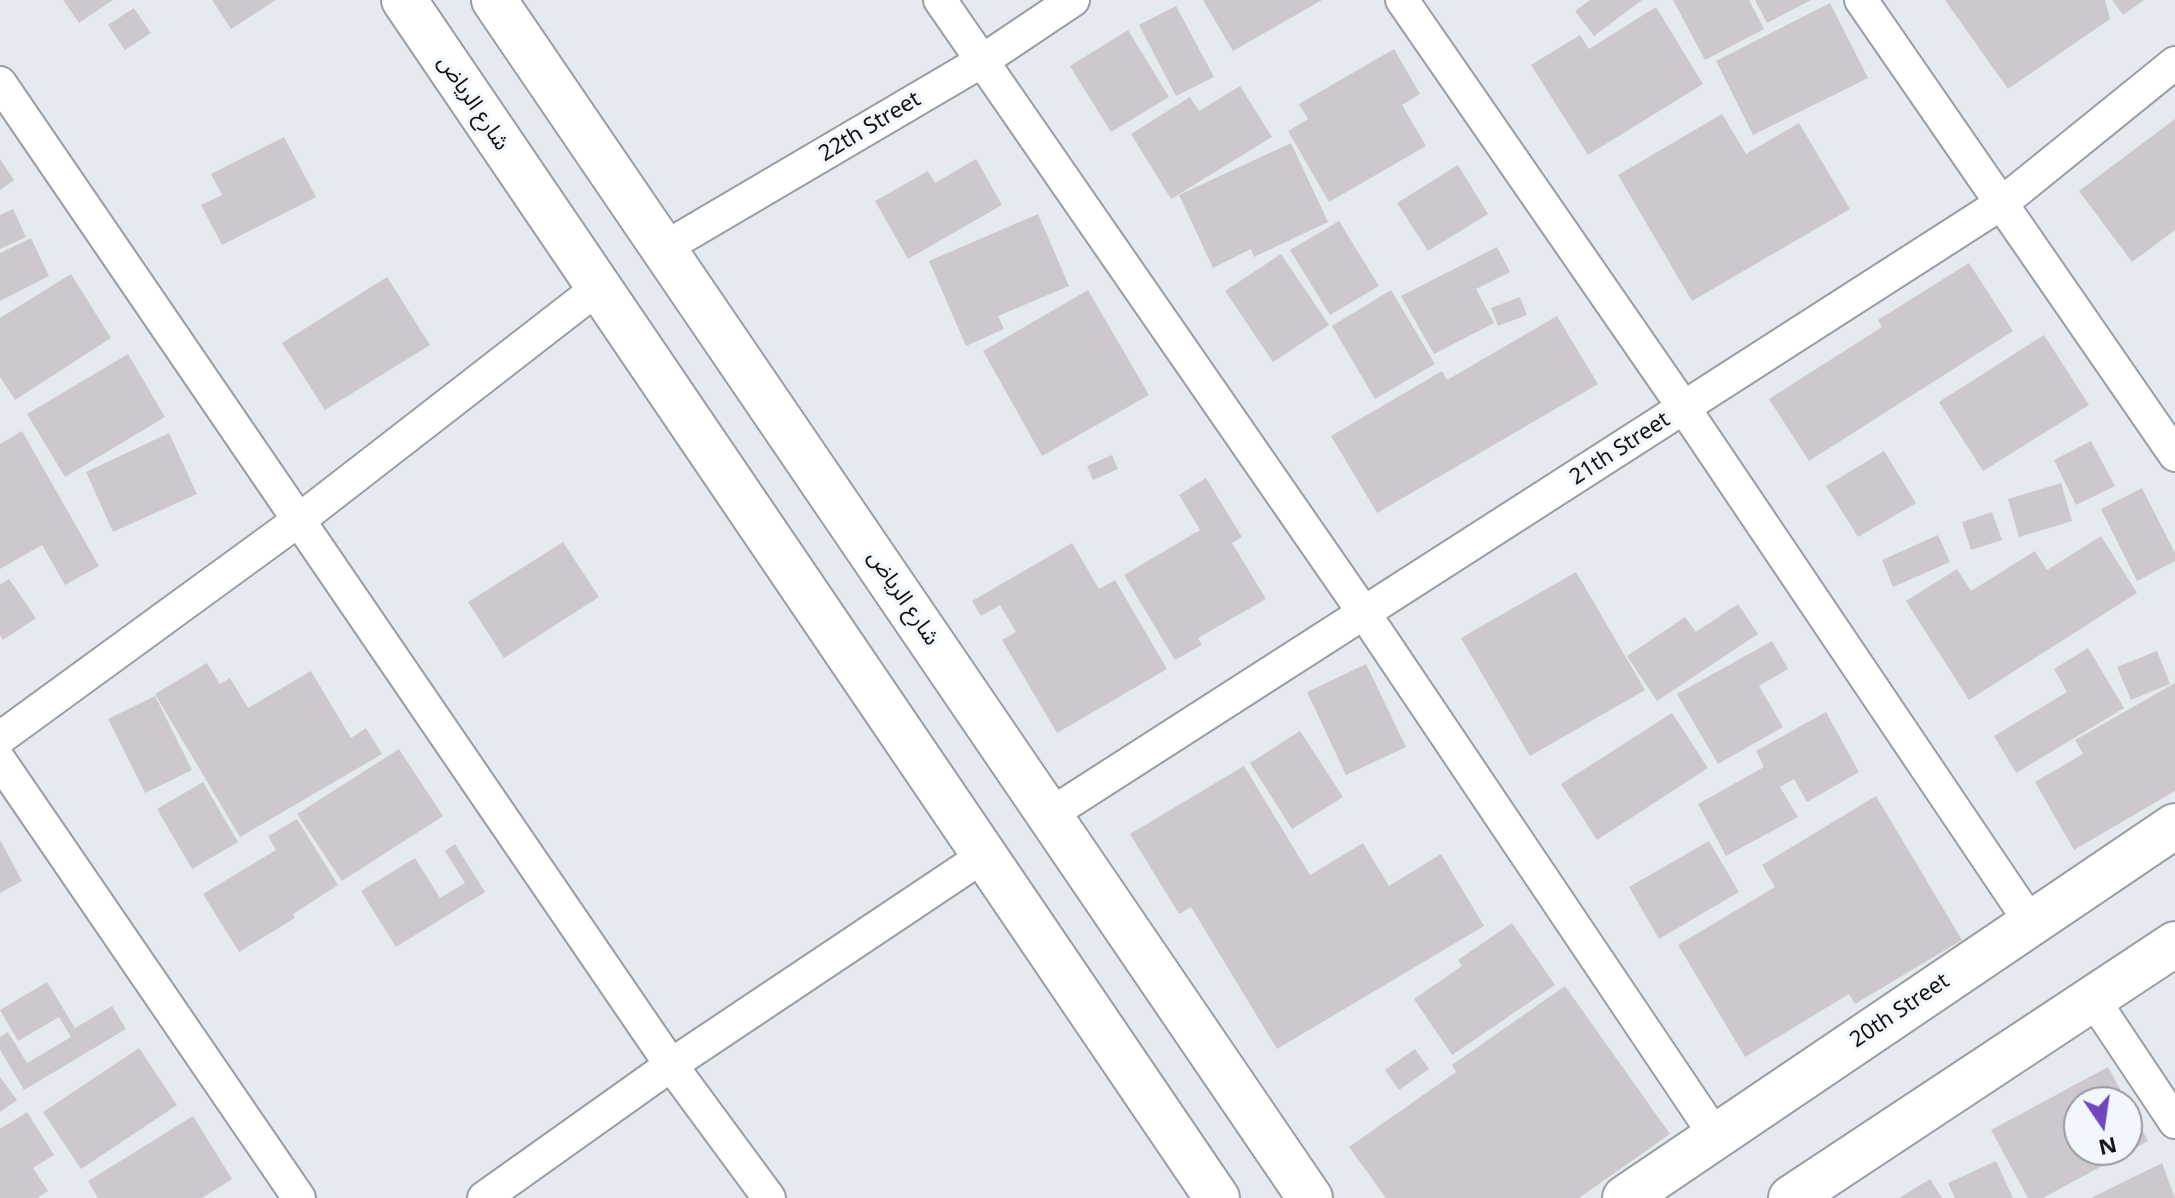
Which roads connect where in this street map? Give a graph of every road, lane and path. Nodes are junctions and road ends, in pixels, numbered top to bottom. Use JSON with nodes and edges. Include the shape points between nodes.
{"nodes":[{"id":1,"x":404,"y":0,"type":"edge"},
{"id":2,"x":494,"y":0,"type":"edge"},
{"id":3,"x":940,"y":0,"type":"edge"},
{"id":4,"x":1073,"y":0,"type":"edge"},
{"id":5,"x":1402,"y":0,"type":"edge"},
{"id":6,"x":1861,"y":0,"type":"edge"},
{"id":7,"x":982,"y":61,"type":"junction"},
{"id":8,"x":2175,"y":63,"type":"edge"},
{"id":9,"x":0,"y":83,"type":"edge"},
{"id":10,"x":2002,"y":203,"type":"junction"},
{"id":11,"x":664,"y":248,"type":"junction"},
{"id":12,"x":598,"y":288,"type":"junction"},
{"id":13,"x":1684,"y":408,"type":"junction"},
{"id":14,"x":2175,"y":455,"type":"edge"},
{"id":15,"x":299,"y":520,"type":"junction"},
{"id":16,"x":1364,"y":613,"type":"junction"},
{"id":17,"x":0,"y":738,"type":"edge"},
{"id":18,"x":0,"y":761,"type":"edge"},
{"id":19,"x":1049,"y":815,"type":"junction"},
{"id":20,"x":2175,"y":826,"type":"edge"},
{"id":21,"x":985,"y":855,"type":"junction"},
{"id":22,"x":2031,"y":923,"type":"junction"},
{"id":23,"x":2175,"y":944,"type":"edge"},
{"id":24,"x":2093,"y":999,"type":"junction"},
{"id":25,"x":671,"y":1065,"type":"junction"},
{"id":26,"x":2175,"y":1122,"type":"edge"},
{"id":27,"x":1715,"y":1135,"type":"junction"},
{"id":28,"x":299,"y":1198,"type":"edge"},
{"id":29,"x":484,"y":1198,"type":"edge"},
{"id":30,"x":769,"y":1198,"type":"edge"},
{"id":31,"x":1217,"y":1198,"type":"edge"},
{"id":32,"x":1310,"y":1198,"type":"edge"},
{"id":33,"x":1625,"y":1198,"type":"edge"},
{"id":34,"x":1791,"y":1198,"type":"edge"}],
"edges":[{"from":1,"to":12,"type":"main road","name":"شارع الرياض"},
{"from":2,"to":11,"type":"main road","name":"شارع الرياض"},
{"from":3,"to":7,"type":"street"},
{"from":4,"to":7,"type":"street","name":"22th Street"},
{"from":5,"to":13,"type":"street"},
{"from":6,"to":10,"type":"street"},
{"from":7,"to":11,"type":"street","name":"22th Street"},
{"from":7,"to":16,"type":"street"},
{"from":8,"to":10,"type":"street","name":"21th Street"},
{"from":9,"to":15,"type":"street"},
{"from":10,"to":13,"type":"street","name":"21th Street"},
{"from":10,"to":14,"type":"street"},
{"from":11,"to":19,"type":"main road","name":"شارع الرياض"},
{"from":12,"to":15,"type":"street"},
{"from":12,"to":21,"type":"main road","name":"شارع الرياض"},
{"from":13,"to":16,"type":"street","name":"21th Street"},
{"from":13,"to":22,"type":"street"},
{"from":15,"to":17,"type":"street"},
{"from":15,"to":25,"type":"street"},
{"from":16,"to":19,"type":"street","name":"21th Street"},
{"from":16,"to":27,"type":"street"},
{"from":18,"to":28,"type":"street"},
{"from":19,"to":32,"type":"main road","name":"شارع الرياض"},
{"from":20,"to":22,"type":"main road","name":"20th Street"},
{"from":21,"to":25,"type":"street"},
{"from":21,"to":31,"type":"main road","name":"شارع الرياض"},
{"from":22,"to":27,"type":"main road","name":"20th Street"},
{"from":23,"to":24,"type":"main road"},
{"from":24,"to":26,"type":"street"},
{"from":24,"to":34,"type":"main road"},
{"from":25,"to":29,"type":"street"},
{"from":25,"to":30,"type":"street"},
{"from":27,"to":33,"type":"main road","name":"20th Street"}]}
